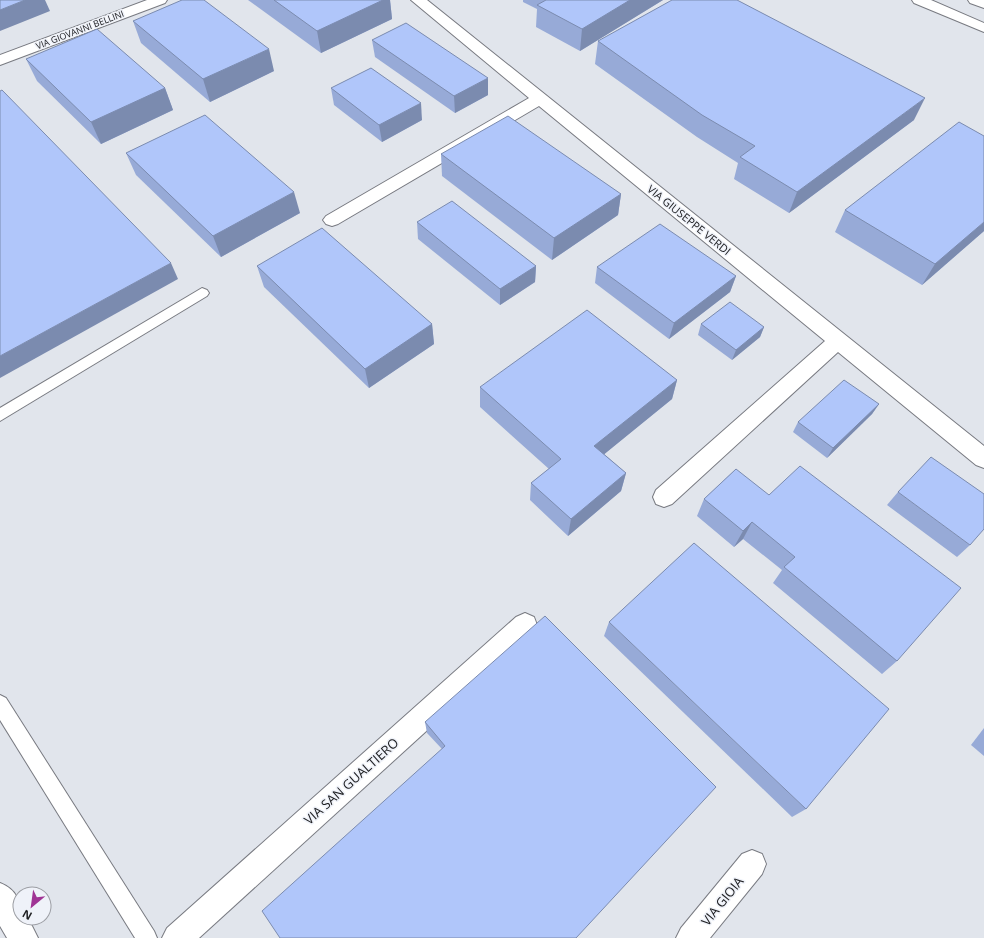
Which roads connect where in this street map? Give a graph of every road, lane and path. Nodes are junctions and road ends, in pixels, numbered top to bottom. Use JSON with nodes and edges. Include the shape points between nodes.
{"nodes":[{"id":1,"x":160,"y":0,"type":"edge"},
{"id":2,"x":418,"y":0,"type":"edge"},
{"id":3,"x":919,"y":0,"type":"edge"},
{"id":4,"x":975,"y":0,"type":"edge"},
{"id":5,"x":984,"y":4,"type":"edge"},
{"id":6,"x":984,"y":28,"type":"edge"},
{"id":7,"x":0,"y":60,"type":"edge"},
{"id":8,"x":540,"y":99,"type":"junction"},
{"id":9,"x":332,"y":220,"type":"dead end"},
{"id":10,"x":202,"y":293,"type":"dead end"},
{"id":11,"x":838,"y":341,"type":"junction"},
{"id":12,"x":0,"y":415,"type":"edge"},
{"id":13,"x":984,"y":459,"type":"edge"},
{"id":14,"x":664,"y":497,"type":"dead end"},
{"id":15,"x":525,"y":625,"type":"dead end"},
{"id":16,"x":0,"y":704,"type":"edge"},
{"id":17,"x":5,"y":724,"type":"edge"},
{"id":18,"x":752,"y":864,"type":"dead end"},
{"id":19,"x":0,"y":897,"type":"edge"},
{"id":20,"x":23,"y":938,"type":"edge"},
{"id":21,"x":147,"y":938,"type":"edge"},
{"id":22,"x":177,"y":938,"type":"edge"},
{"id":23,"x":691,"y":938,"type":"edge"}],
"edges":[{"from":1,"to":7,"type":"main road","name":"VIA GIOVANNI BELLINI"},
{"from":2,"to":8,"type":"main road","name":"VIA GIUSEPPE VERDI"},
{"from":3,"to":6,"type":"main road"},
{"from":4,"to":5,"type":"main road"},
{"from":8,"to":9,"type":"main road"},
{"from":8,"to":11,"type":"main road","name":"VIA GIUSEPPE VERDI"},
{"from":10,"to":12,"type":"lane"},
{"from":11,"to":13,"type":"main road","name":"VIA GIUSEPPE VERDI"},
{"from":11,"to":14,"type":"main road"},
{"from":15,"to":22,"type":"main road","name":"VIA SAN GUALTIERO"},
{"from":16,"to":17,"type":"lane"},
{"from":17,"to":21,"type":"lane"},
{"from":18,"to":23,"type":"main road","name":"VIA GIOIA"},
{"from":19,"to":20,"type":"main road"}]}
